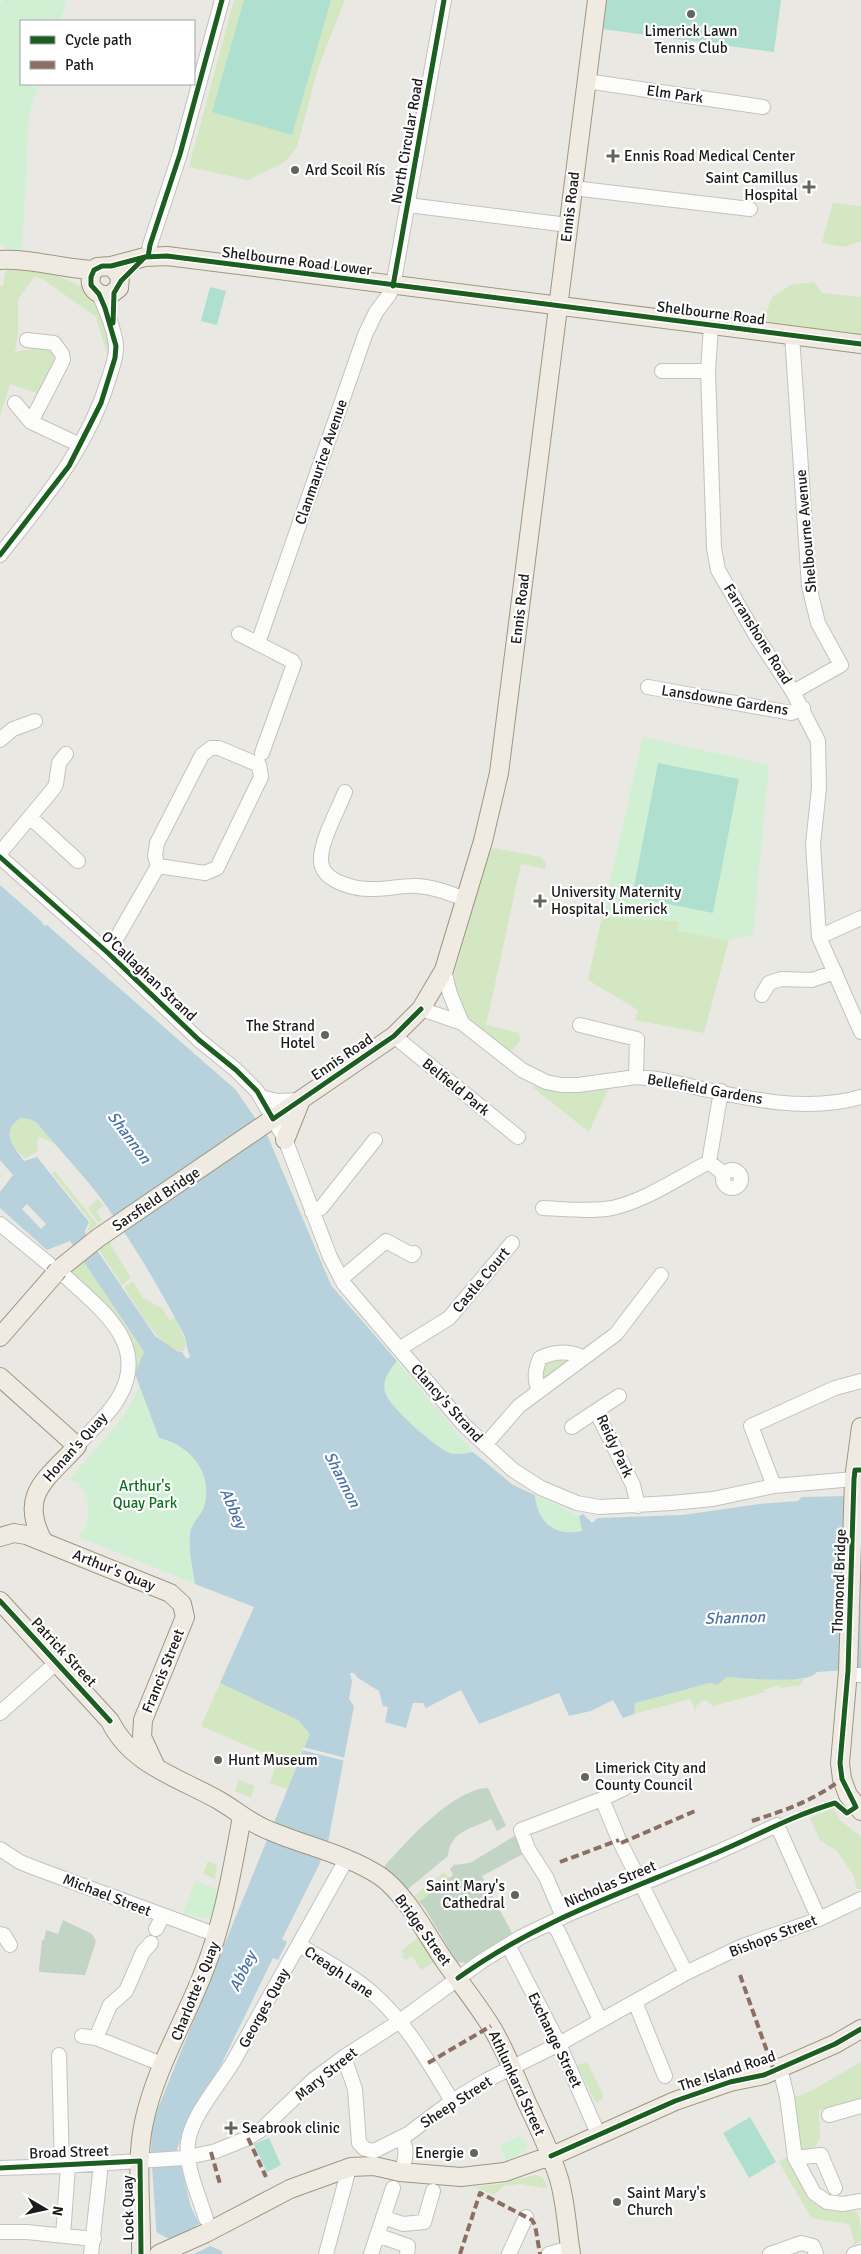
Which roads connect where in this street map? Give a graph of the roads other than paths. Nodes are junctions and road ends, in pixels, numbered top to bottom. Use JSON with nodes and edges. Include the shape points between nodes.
{"nodes":[{"id":1,"x":222,"y":0,"type":"edge"},
{"id":2,"x":444,"y":0,"type":"edge"},
{"id":3,"x":597,"y":0,"type":"edge"},
{"id":4,"x":586,"y":81,"type":"junction"},
{"id":5,"x":763,"y":107,"type":"dead end"},
{"id":6,"x":573,"y":188,"type":"junction"},
{"id":7,"x":408,"y":204,"type":"junction"},
{"id":8,"x":750,"y":209,"type":"dead end"},
{"id":9,"x":568,"y":225,"type":"junction"},
{"id":10,"x":146,"y":257,"type":"junction"},
{"id":11,"x":0,"y":260,"type":"edge"},
{"id":12,"x":105,"y":281,"type":"junction"},
{"id":13,"x":393,"y":286,"type":"junction"},
{"id":14,"x":558,"y":305,"type":"junction"},
{"id":15,"x":711,"y":326,"type":"junction"},
{"id":16,"x":792,"y":335,"type":"junction"},
{"id":17,"x":27,"y":340,"type":"dead end"},
{"id":18,"x":861,"y":344,"type":"edge"},
{"id":19,"x":662,"y":371,"type":"dead end"},
{"id":20,"x":708,"y":371,"type":"junction"},
{"id":21,"x":15,"y":404,"type":"dead end"},
{"id":22,"x":31,"y":422,"type":"junction"},
{"id":23,"x":80,"y":445,"type":"junction"},
{"id":24,"x":0,"y":555,"type":"edge"},
{"id":25,"x":239,"y":634,"type":"dead end"},
{"id":26,"x":258,"y":643,"type":"junction"},
{"id":27,"x":648,"y":688,"type":"dead end"},
{"id":28,"x":794,"y":692,"type":"junction"},
{"id":29,"x":802,"y":708,"type":"junction"},
{"id":30,"x":35,"y":721,"type":"dead end"},
{"id":31,"x":0,"y":740,"type":"edge"},
{"id":32,"x":262,"y":753,"type":"dead end"},
{"id":33,"x":66,"y":754,"type":"dead end"},
{"id":34,"x":345,"y":792,"type":"dead end"},
{"id":35,"x":30,"y":817,"type":"junction"},
{"id":36,"x":0,"y":853,"type":"edge"},
{"id":37,"x":0,"y":857,"type":"edge"},
{"id":38,"x":78,"y":862,"type":"dead end"},
{"id":39,"x":158,"y":866,"type":"junction"},
{"id":40,"x":465,"y":899,"type":"junction"},
{"id":41,"x":861,"y":918,"type":"edge"},
{"id":42,"x":819,"y":937,"type":"junction"},
{"id":43,"x":108,"y":954,"type":"junction"},
{"id":44,"x":444,"y":970,"type":"junction"},
{"id":45,"x":835,"y":972,"type":"junction"},
{"id":46,"x":762,"y":995,"type":"dead end"},
{"id":47,"x":421,"y":1009,"type":"junction"},
{"id":48,"x":462,"y":1023,"type":"junction"},
{"id":49,"x":580,"y":1025,"type":"dead end"},
{"id":50,"x":861,"y":1032,"type":"edge"},
{"id":51,"x":394,"y":1036,"type":"junction"},
{"id":52,"x":636,"y":1077,"type":"junction"},
{"id":53,"x":720,"y":1091,"type":"junction"},
{"id":54,"x":261,"y":1096,"type":"junction"},
{"id":55,"x":861,"y":1097,"type":"edge"},
{"id":56,"x":301,"y":1100,"type":"junction"},
{"id":57,"x":268,"y":1123,"type":"junction"},
{"id":58,"x":518,"y":1137,"type":"dead end"},
{"id":59,"x":285,"y":1140,"type":"junction"},
{"id":60,"x":375,"y":1140,"type":"dead end"},
{"id":61,"x":709,"y":1162,"type":"junction"},
{"id":62,"x":724,"y":1174,"type":"dead end"},
{"id":63,"x":543,"y":1208,"type":"dead end"},
{"id":64,"x":312,"y":1212,"type":"junction"},
{"id":65,"x":0,"y":1224,"type":"edge"},
{"id":66,"x":512,"y":1243,"type":"dead end"},
{"id":67,"x":414,"y":1253,"type":"dead end"},
{"id":68,"x":56,"y":1272,"type":"junction"},
{"id":69,"x":661,"y":1275,"type":"dead end"},
{"id":70,"x":342,"y":1279,"type":"junction"},
{"id":71,"x":0,"y":1337,"type":"edge"},
{"id":72,"x":399,"y":1349,"type":"junction"},
{"id":73,"x":584,"y":1358,"type":"junction"},
{"id":74,"x":0,"y":1377,"type":"edge"},
{"id":75,"x":861,"y":1381,"type":"edge"},
{"id":76,"x":539,"y":1391,"type":"junction"},
{"id":77,"x":618,"y":1396,"type":"dead end"},
{"id":78,"x":596,"y":1411,"type":"junction"},
{"id":79,"x":572,"y":1426,"type":"dead end"},
{"id":80,"x":861,"y":1427,"type":"edge"},
{"id":81,"x":485,"y":1445,"type":"junction"},
{"id":82,"x":76,"y":1446,"type":"junction"},
{"id":83,"x":856,"y":1477,"type":"edge"},
{"id":84,"x":774,"y":1486,"type":"junction"},
{"id":85,"x":638,"y":1506,"type":"junction"},
{"id":86,"x":0,"y":1537,"type":"edge"},
{"id":87,"x":43,"y":1541,"type":"junction"},
{"id":88,"x":0,"y":1601,"type":"edge"},
{"id":89,"x":182,"y":1604,"type":"joint"},
{"id":90,"x":56,"y":1663,"type":"junction"},
{"id":91,"x":852,"y":1673,"type":"edge"},
{"id":92,"x":146,"y":1707,"type":"junction"},
{"id":93,"x":0,"y":1713,"type":"edge"},
{"id":94,"x":110,"y":1720,"type":"junction"},
{"id":95,"x":155,"y":1766,"type":"junction"},
{"id":96,"x":625,"y":1788,"type":"dead end"},
{"id":97,"x":602,"y":1799,"type":"junction"},
{"id":98,"x":861,"y":1812,"type":"edge"},
{"id":99,"x":242,"y":1817,"type":"junction"},
{"id":100,"x":6,"y":1851,"type":"edge"},
{"id":101,"x":340,"y":1858,"type":"junction"},
{"id":102,"x":642,"y":1883,"type":"junction"},
{"id":103,"x":861,"y":1899,"type":"edge"},
{"id":104,"x":162,"y":1916,"type":"junction"},
{"id":105,"x":562,"y":1917,"type":"junction"},
{"id":106,"x":819,"y":1919,"type":"junction"},
{"id":107,"x":156,"y":1930,"type":"dead end"},
{"id":108,"x":0,"y":1934,"type":"edge"},
{"id":109,"x":218,"y":1935,"type":"junction"},
{"id":110,"x":151,"y":1943,"type":"dead end"},
{"id":111,"x":10,"y":1945,"type":"dead end"},
{"id":112,"x":299,"y":1945,"type":"junction"},
{"id":113,"x":508,"y":1945,"type":"junction"},
{"id":114,"x":686,"y":1973,"type":"junction"},
{"id":115,"x":458,"y":1978,"type":"junction"},
{"id":116,"x":635,"y":2002,"type":"junction"},
{"id":117,"x":600,"y":2020,"type":"junction"},
{"id":118,"x":400,"y":2021,"type":"junction"},
{"id":119,"x":861,"y":2029,"type":"edge"},
{"id":120,"x":559,"y":2044,"type":"junction"},
{"id":121,"x":59,"y":2055,"type":"dead end"},
{"id":122,"x":344,"y":2056,"type":"junction"},
{"id":123,"x":164,"y":2065,"type":"junction"},
{"id":124,"x":512,"y":2067,"type":"junction"},
{"id":125,"x":780,"y":2068,"type":"junction"},
{"id":126,"x":665,"y":2076,"type":"dead end"},
{"id":127,"x":452,"y":2101,"type":"junction"},
{"id":128,"x":861,"y":2106,"type":"edge"},
{"id":129,"x":829,"y":2114,"type":"dead end"},
{"id":130,"x":599,"y":2136,"type":"junction"},
{"id":131,"x":401,"y":2138,"type":"junction"},
{"id":132,"x":551,"y":2156,"type":"junction"},
{"id":133,"x":187,"y":2157,"type":"junction"},
{"id":134,"x":794,"y":2158,"type":"junction"},
{"id":135,"x":145,"y":2161,"type":"junction"},
{"id":136,"x":101,"y":2164,"type":"junction"},
{"id":137,"x":65,"y":2166,"type":"junction"},
{"id":138,"x":0,"y":2168,"type":"edge"},
{"id":139,"x":400,"y":2172,"type":"junction"},
{"id":140,"x":324,"y":2176,"type":"junction"},
{"id":141,"x":347,"y":2176,"type":"junction"},
{"id":142,"x":393,"y":2188,"type":"dead end"},
{"id":143,"x":835,"y":2188,"type":"dead end"},
{"id":144,"x":433,"y":2191,"type":"dead end"},
{"id":145,"x":861,"y":2201,"type":"edge"},
{"id":146,"x":383,"y":2217,"type":"junction"},
{"id":147,"x":526,"y":2217,"type":"dead end"},
{"id":148,"x":415,"y":2223,"type":"junction"},
{"id":149,"x":206,"y":2226,"type":"junction"},
{"id":150,"x":0,"y":2232,"type":"edge"},
{"id":151,"x":377,"y":2235,"type":"junction"},
{"id":152,"x":63,"y":2236,"type":"junction"},
{"id":153,"x":94,"y":2239,"type":"junction"},
{"id":154,"x":407,"y":2250,"type":"edge"},
{"id":155,"x":571,"y":2251,"type":"edge"},
{"id":156,"x":861,"y":2252,"type":"edge"},
{"id":157,"x":91,"y":2254,"type":"edge"},
{"id":158,"x":141,"y":2254,"type":"edge"},
{"id":159,"x":159,"y":2254,"type":"edge"},
{"id":160,"x":326,"y":2254,"type":"edge"},
{"id":161,"x":371,"y":2254,"type":"edge"},
{"id":162,"x":509,"y":2254,"type":"edge"},
{"id":163,"x":549,"y":2254,"type":"edge"},
{"id":164,"x":770,"y":2254,"type":"edge"},
{"id":165,"x":816,"y":2254,"type":"edge"},
{"id":166,"x":854,"y":2254,"type":"edge"}],
"edges":[{"from":1,"to":10,"type":"street","via":[[180,154]]},
{"from":2,"to":7,"type":"street","name":"North Circular Road"},
{"from":3,"to":4,"type":"main road","name":"Ennis Road"},
{"from":4,"to":5,"type":"street","name":"Elm Park"},
{"from":4,"to":6,"type":"main road","name":"Ennis Road"},
{"from":6,"to":8,"type":"street"},
{"from":6,"to":9,"type":"main road","name":"Ennis Road"},
{"from":7,"to":9,"type":"street"},
{"from":7,"to":13,"type":"street","name":"North Circular Road"},
{"from":9,"to":14,"type":"main road","name":"Ennis Road"},
{"from":10,"to":12,"type":"main road","name":"Shelbourne Road Lower"},
{"from":10,"to":13,"type":"main road","name":"Shelbourne Road Lower","via":[[168,256]]},
{"from":11,"to":12,"type":"main road","via":[[28,260]]},
{"from":12,"to":23,"type":"street","via":[[116,346],[115,358],[101,403]]},
{"from":13,"to":14,"type":"main road","name":"Shelbourne Road Lower"},
{"from":13,"to":26,"type":"street","name":"Clanmaurice Avenue","via":[[365,335]]},
{"from":14,"to":15,"type":"main road","name":"Shelbourne Road"},
{"from":14,"to":40,"type":"main road","name":"Ennis Road","via":[[499,773]]},
{"from":15,"to":16,"type":"main road","name":"Shelbourne Road"},
{"from":15,"to":20,"type":"street","name":"Farranshone Road"},
{"from":16,"to":18,"type":"main road","name":"Shelbourne Road"},
{"from":16,"to":28,"type":"street","name":"Shelbourne Avenue","via":[[809,586],[818,623],[841,665]]},
{"from":17,"to":22,"type":"street","via":[[54,344],[63,360]]},
{"from":19,"to":20,"type":"street"},
{"from":20,"to":28,"type":"street","name":"Farranshone Road","via":[[714,548],[718,570],[758,639]]},
{"from":21,"to":22,"type":"street"},
{"from":22,"to":23,"type":"street"},
{"from":23,"to":24,"type":"street","via":[[69,466]]},
{"from":25,"to":26,"type":"street"},
{"from":26,"to":32,"type":"street","via":[[294,664]]},
{"from":27,"to":29,"type":"street","name":"Lansdowne Gardens","via":[[791,713]]},
{"from":28,"to":29,"type":"street","name":"Farranshone Road"},
{"from":29,"to":42,"type":"street","name":"Farranshone Road","via":[[818,742],[819,788],[813,844]]},
{"from":30,"to":31,"type":"street","via":[[13,729]]},
{"from":33,"to":35,"type":"street","via":[[58,768],[56,784]]},
{"from":34,"to":40,"type":"street","via":[[322,851],[320,862],[329,878],[373,889],[432,887]]},
{"from":35,"to":36,"type":"street"},
{"from":35,"to":38,"type":"street"},
{"from":37,"to":43,"type":"street","name":"O'Callaghan Strand"},
{"from":39,"to":39,"type":"street","via":[[155,856],[157,843],[202,754],[218,748],[259,765],[261,777],[217,868],[205,872]]},
{"from":39,"to":43,"type":"street"},
{"from":40,"to":44,"type":"main road","name":"Ennis Road"},
{"from":41,"to":42,"type":"street"},
{"from":42,"to":45,"type":"street"},
{"from":43,"to":54,"type":"street","name":"O'Callaghan Strand"},
{"from":44,"to":47,"type":"main road","name":"Ennis Road"},
{"from":44,"to":48,"type":"street"},
{"from":45,"to":46,"type":"street","via":[[812,980],[780,979],[769,983]]},
{"from":45,"to":50,"type":"street"},
{"from":47,"to":48,"type":"street","name":"Bellefield Gardens"},
{"from":47,"to":51,"type":"main road","name":"Ennis Road"},
{"from":48,"to":52,"type":"street","name":"Bellefield Gardens","via":[[522,1070],[546,1082],[578,1085]]},
{"from":49,"to":52,"type":"street","via":[[637,1039]]},
{"from":51,"to":56,"type":"main road","name":"Ennis Road"},
{"from":51,"to":58,"type":"street","name":"Belfield Park"},
{"from":52,"to":53,"type":"street","name":"Bellefield Gardens"},
{"from":53,"to":55,"type":"street","name":"Bellefield Gardens","via":[[809,1105]]},
{"from":53,"to":61,"type":"street"},
{"from":54,"to":56,"type":"street","via":[[276,1101]]},
{"from":54,"to":57,"type":"street","name":"O'Callaghan Strand"},
{"from":56,"to":57,"type":"main road","name":"Ennis Road"},
{"from":56,"to":59,"type":"main road"},
{"from":57,"to":59,"type":"street","name":"Clancy's Strand"},
{"from":57,"to":68,"type":"main road","name":"Sarsfield Bridge","via":[[98,1238]]},
{"from":59,"to":64,"type":"street","name":"Clancy's Strand"},
{"from":60,"to":64,"type":"street","via":[[321,1208]]},
{"from":61,"to":62,"type":"street"},
{"from":61,"to":63,"type":"street","via":[[613,1208]]},
{"from":64,"to":70,"type":"street","name":"Clancy's Strand"},
{"from":65,"to":68,"type":"street"},
{"from":66,"to":72,"type":"street","name":"Castle Court","via":[[449,1318]]},
{"from":67,"to":70,"type":"street","via":[[404,1253],[388,1239]]},
{"from":68,"to":71,"type":"main road","name":"Sarsfield Bridge"},
{"from":68,"to":82,"type":"street","name":"Honan's Quay","via":[[108,1315],[124,1340],[129,1368],[122,1391],[110,1410]]},
{"from":69,"to":73,"type":"street","via":[[616,1334]]},
{"from":70,"to":72,"type":"street","name":"Clancy's Strand"},
{"from":72,"to":81,"type":"street","name":"Clancy's Strand"},
{"from":73,"to":76,"type":"street"},
{"from":73,"to":76,"type":"street","via":[[574,1353],[553,1352],[540,1358],[536,1369]]},
{"from":74,"to":82,"type":"main road"},
{"from":75,"to":84,"type":"street","via":[[835,1388],[751,1426]]},
{"from":76,"to":81,"type":"street","via":[[519,1406]]},
{"from":77,"to":78,"type":"street","name":"Reidy Park"},
{"from":78,"to":79,"type":"street"},
{"from":78,"to":85,"type":"street","name":"Reidy Park","via":[[633,1485]]},
{"from":80,"to":83,"type":"main road","name":"Thomond Bridge"},
{"from":81,"to":85,"type":"street","name":"Clancy's Strand","via":[[541,1488],[577,1503],[599,1507]]},
{"from":82,"to":87,"type":"main road","name":"Honan's Quay","via":[[39,1488],[33,1504],[33,1521]]},
{"from":83,"to":84,"type":"street","name":"Clancy's Strand"},
{"from":83,"to":91,"type":"main road","name":"Thomond Bridge"},
{"from":84,"to":85,"type":"street","name":"Clancy's Strand","via":[[701,1500]]},
{"from":86,"to":87,"type":"main road","via":[[14,1533]]},
{"from":87,"to":89,"type":"main road","name":"Arthur's Quay","via":[[170,1593]]},
{"from":88,"to":90,"type":"main road","name":"Patrick Street"},
{"from":89,"to":92,"type":"main road","name":"Francis Street","via":[[185,1617]]},
{"from":90,"to":93,"type":"street"},
{"from":90,"to":94,"type":"main road","name":"Patrick Street"},
{"from":91,"to":98,"type":"main road","name":"Thomond Bridge","via":[[840,1763],[848,1794]]},
{"from":92,"to":94,"type":"main road","via":[[127,1723]]},
{"from":92,"to":95,"type":"main road","name":"Francis Street","via":[[142,1737]]},
{"from":94,"to":95,"type":"main road","name":"Patrick Street","via":[[117,1735],[140,1758]]},
{"from":95,"to":99,"type":"main road","name":"Patrick Street","via":[[168,1776],[220,1801]]},
{"from":96,"to":97,"type":"street"},
{"from":97,"to":102,"type":"street"},
{"from":97,"to":105,"type":"street","via":[[522,1830]]},
{"from":99,"to":101,"type":"main road","name":"Bridge Street"},
{"from":99,"to":109,"type":"main road","name":"Charlotte's Quay"},
{"from":100,"to":104,"type":"street","name":"Michael Street","via":[[35,1868]]},
{"from":101,"to":112,"type":"street","name":"Georges Quay"},
{"from":101,"to":115,"type":"main road","name":"Bridge Street","via":[[381,1877],[401,1898]]},
{"from":102,"to":105,"type":"street","name":"Nicholas Street"},
{"from":102,"to":106,"type":"street","name":"Nicholas Street","via":[[777,1825]]},
{"from":102,"to":114,"type":"street"},
{"from":103,"to":106,"type":"street","name":"Bishops Street"},
{"from":104,"to":107,"type":"street"},
{"from":104,"to":109,"type":"street","name":"Michael Street"},
{"from":105,"to":113,"type":"street","name":"Nicholas Street"},
{"from":105,"to":117,"type":"street","via":[[558,1931]]},
{"from":106,"to":114,"type":"street","name":"Bishops Street","via":[[740,1947]]},
{"from":108,"to":111,"type":"street"},
{"from":109,"to":123,"type":"main road","name":"Charlotte's Quay"},
{"from":110,"to":123,"type":"street","via":[[143,1952],[126,1991],[110,2005],[89,2037]]},
{"from":112,"to":118,"type":"street","name":"Creagh Lane","via":[[361,1984]]},
{"from":112,"to":133,"type":"street","name":"Georges Quay","via":[[232,2065],[195,2121],[188,2140]]},
{"from":113,"to":115,"type":"street","name":"Nicholas Street"},
{"from":113,"to":120,"type":"street","name":"Exchange Street"},
{"from":114,"to":116,"type":"street","name":"Bishops Street"},
{"from":115,"to":118,"type":"street","name":"Mary Street"},
{"from":115,"to":124,"type":"main road","name":"Athlunkard Street","via":[[491,2026]]},
{"from":116,"to":117,"type":"street","name":"Bishops Street"},
{"from":116,"to":126,"type":"street"},
{"from":117,"to":120,"type":"street"},
{"from":118,"to":122,"type":"street","name":"Mary Street"},
{"from":118,"to":127,"type":"street","name":"Creagh Lane"},
{"from":119,"to":125,"type":"main road","name":"The Island Road"},
{"from":120,"to":124,"type":"street"},
{"from":120,"to":130,"type":"street","name":"Exchange Street"},
{"from":121,"to":137,"type":"street"},
{"from":122,"to":131,"type":"street","name":"Sheep Street","via":[[355,2089],[359,2143],[374,2152]]},
{"from":122,"to":133,"type":"street","name":"Mary Street","via":[[313,2080],[261,2130],[216,2151]]},
{"from":123,"to":135,"type":"main road","name":"Charlotte's Quay","via":[[143,2123]]},
{"from":124,"to":127,"type":"street","name":"Sheep Street"},
{"from":124,"to":132,"type":"main road","name":"Athlunkard Street"},
{"from":125,"to":130,"type":"main road","name":"The Island Road","via":[[675,2102]]},
{"from":125,"to":134,"type":"street","via":[[787,2096]]},
{"from":127,"to":131,"type":"street","name":"Sheep Street"},
{"from":128,"to":129,"type":"street"},
{"from":130,"to":132,"type":"main road","name":"The Island Road"},
{"from":131,"to":139,"type":"street","via":[[405,2143],[405,2164]]},
{"from":132,"to":139,"type":"main road","name":"The Island Road","via":[[505,2172],[482,2176]]},
{"from":132,"to":155,"type":"main road","name":"Athlunkard Street","via":[[560,2181]]},
{"from":133,"to":135,"type":"street","name":"Mary Street"},
{"from":133,"to":149,"type":"street","name":"Georges Quay"},
{"from":134,"to":143,"type":"street","via":[[820,2151]]},
{"from":134,"to":145,"type":"street","via":[[814,2193],[827,2202]]},
{"from":135,"to":136,"type":"street","name":"Broad Street"},
{"from":135,"to":158,"type":"main road","name":"Lock Quay"},
{"from":136,"to":137,"type":"street","name":"Broad Street"},
{"from":136,"to":153,"type":"street"},
{"from":137,"to":138,"type":"street","name":"Broad Street"},
{"from":137,"to":152,"type":"street"},
{"from":139,"to":140,"type":"main road","via":[[374,2166],[351,2167]]},
{"from":139,"to":141,"type":"main road"},
{"from":140,"to":141,"type":"main road"},
{"from":140,"to":149,"type":"main road"},
{"from":141,"to":160,"type":"street"},
{"from":142,"to":146,"type":"street"},
{"from":144,"to":148,"type":"street","via":[[424,2222]]},
{"from":146,"to":148,"type":"street","via":[[403,2224]]},
{"from":146,"to":151,"type":"street"},
{"from":147,"to":162,"type":"street"},
{"from":148,"to":154,"type":"street"},
{"from":149,"to":159,"type":"main road"},
{"from":150,"to":152,"type":"street"},
{"from":151,"to":154,"type":"street"},
{"from":151,"to":161,"type":"street"},
{"from":152,"to":153,"type":"street"},
{"from":153,"to":157,"type":"street"},
{"from":155,"to":163,"type":"street"},
{"from":156,"to":166,"type":"street"},
{"from":164,"to":165,"type":"street","via":[[801,2243],[813,2246]]}]}
